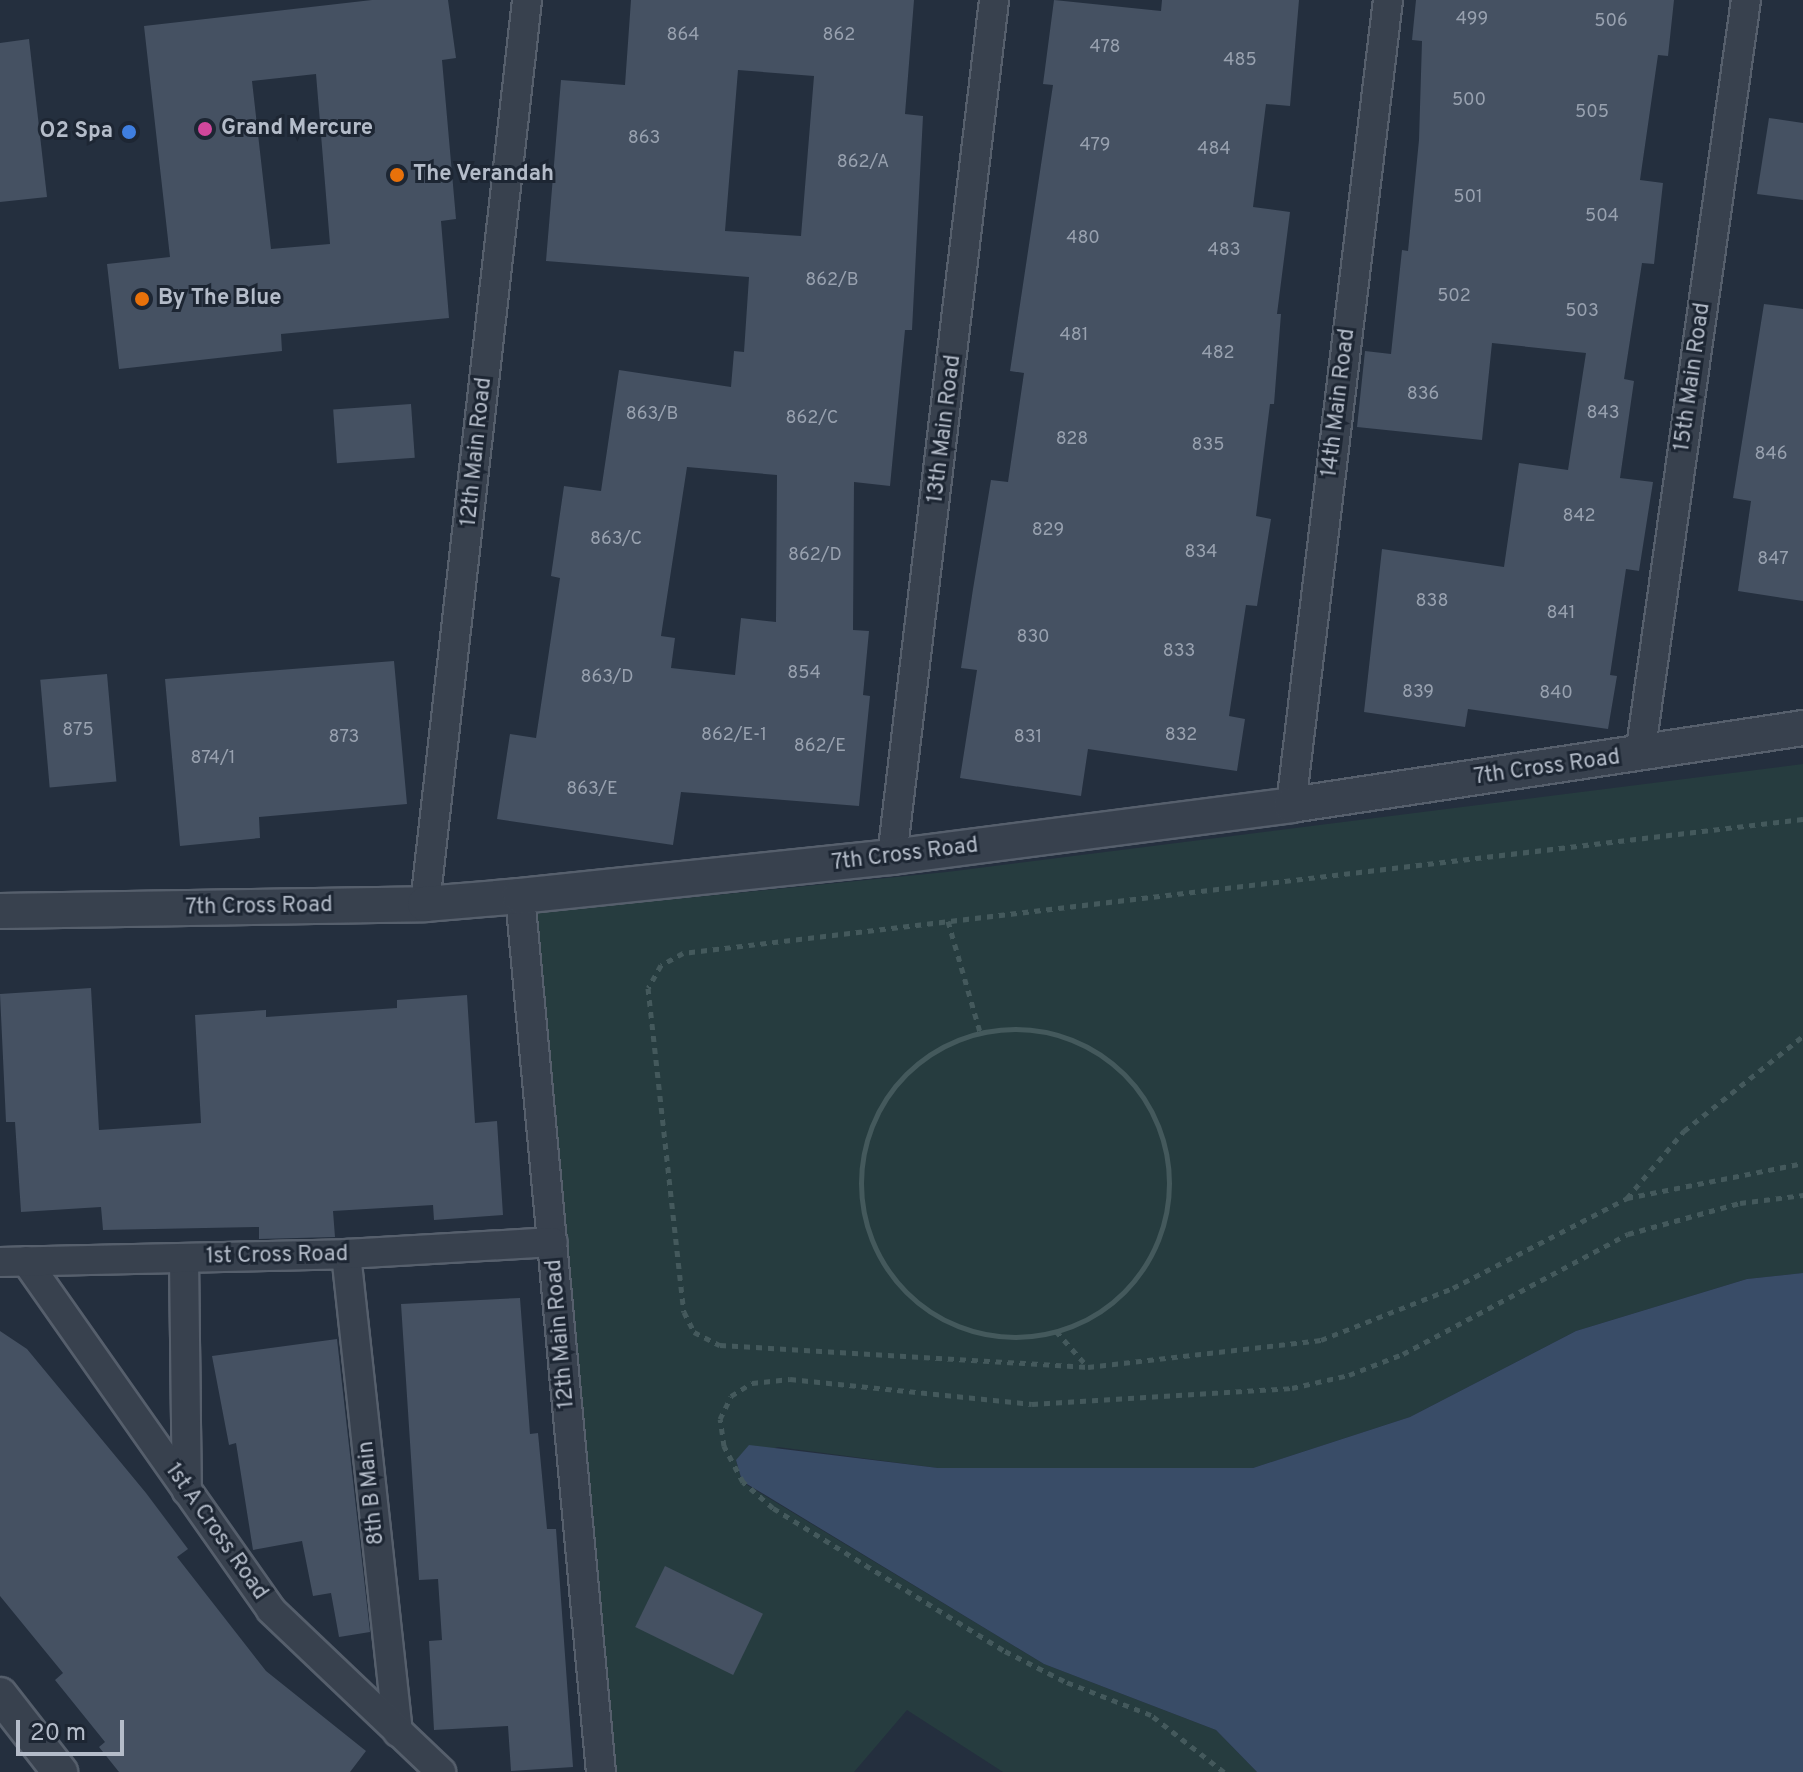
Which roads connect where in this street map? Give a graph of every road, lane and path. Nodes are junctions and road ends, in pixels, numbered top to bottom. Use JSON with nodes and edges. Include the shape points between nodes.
{"nodes":[{"id":1,"x":527,"y":0,"type":"edge"},
{"id":2,"x":994,"y":0,"type":"edge"},
{"id":3,"x":1388,"y":0,"type":"edge"},
{"id":4,"x":1746,"y":0,"type":"edge"},
{"id":5,"x":1803,"y":728,"type":"edge"},
{"id":6,"x":1640,"y":755,"type":"junction"},
{"id":7,"x":1291,"y":805,"type":"junction"},
{"id":8,"x":1803,"y":819,"type":"edge"},
{"id":9,"x":892,"y":857,"type":"junction"},
{"id":10,"x":520,"y":896,"type":"junction"},
{"id":11,"x":425,"y":904,"type":"junction"},
{"id":12,"x":0,"y":911,"type":"edge"},
{"id":13,"x":948,"y":921,"type":"junction"},
{"id":14,"x":981,"y":1035,"type":"junction"},
{"id":15,"x":1803,"y":1036,"type":"edge"},
{"id":16,"x":1803,"y":1163,"type":"edge"},
{"id":17,"x":1803,"y":1195,"type":"edge"},
{"id":18,"x":1627,"y":1198,"type":"junction"},
{"id":19,"x":553,"y":1242,"type":"junction"},
{"id":20,"x":346,"y":1254,"type":"junction"},
{"id":21,"x":184,"y":1258,"type":"junction"},
{"id":22,"x":13,"y":1261,"type":"edge"},
{"id":23,"x":1056,"y":1331,"type":"junction"},
{"id":24,"x":1088,"y":1367,"type":"junction"},
{"id":25,"x":187,"y":1491,"type":"junction"},
{"id":26,"x":0,"y":1695,"type":"edge"},
{"id":27,"x":398,"y":1732,"type":"junction"},
{"id":28,"x":60,"y":1772,"type":"edge"},
{"id":29,"x":441,"y":1772,"type":"edge"},
{"id":30,"x":601,"y":1772,"type":"edge"},
{"id":31,"x":1224,"y":1772,"type":"edge"}],
"edges":[{"from":1,"to":11,"type":"street","name":"12th Main Road"},
{"from":2,"to":9,"type":"street","name":"13th Main Road"},
{"from":3,"to":7,"type":"street","name":"14th Main Road"},
{"from":4,"to":6,"type":"street","name":"15th Main Road"},
{"from":5,"to":6,"type":"street","name":"7th Cross Road"},
{"from":6,"to":7,"type":"street","name":"7th Cross Road"},
{"from":7,"to":9,"type":"street","name":"7th Cross Road"},
{"from":8,"to":13,"type":"path"},
{"from":9,"to":10,"type":"street","name":"7th Cross Road"},
{"from":10,"to":11,"type":"street","name":"7th Cross Road"},
{"from":10,"to":19,"type":"street","name":"12th Main Road"},
{"from":11,"to":12,"type":"street","name":"7th Cross Road"},
{"from":13,"to":14,"type":"path"},
{"from":13,"to":24,"type":"path","via":[[683,953],[661,965],[648,988],[684,1312],[694,1332],[720,1345]]},
{"from":14,"to":23,"type":"path","via":[[1007,1029],[1066,1033],[1109,1059],[1145,1098],[1167,1147],[1170,1200],[1155,1252],[1124,1295],[1083,1323]]},
{"from":14,"to":23,"type":"path","via":[[955,1041],[909,1071],[879,1108],[863,1154],[861,1203],[874,1250],[902,1291],[941,1320],[987,1336],[1036,1337]]},
{"from":15,"to":18,"type":"path","via":[[1684,1131]]},
{"from":16,"to":18,"type":"path"},
{"from":17,"to":31,"type":"path","via":[[1740,1203],[1628,1234],[1403,1354],[1349,1375],[1292,1388],[1032,1404],[790,1379],[752,1383],[731,1396],[720,1419],[724,1446],[743,1482],[773,1508],[1003,1650],[1151,1715]]},
{"from":18,"to":24,"type":"path","via":[[1453,1288],[1321,1340]]},
{"from":19,"to":20,"type":"street","name":"1st Cross Road"},
{"from":19,"to":30,"type":"street","name":"12th Main Road"},
{"from":20,"to":21,"type":"street","name":"1st Cross Road"},
{"from":20,"to":27,"type":"street","name":"8th B Main"},
{"from":21,"to":22,"type":"street","name":"1st Cross Road"},
{"from":21,"to":25,"type":"street"},
{"from":22,"to":25,"type":"street","name":"1st A Cross Road"},
{"from":23,"to":24,"type":"path"},
{"from":25,"to":27,"type":"street","name":"1st A Cross Road","via":[[271,1610]]},
{"from":26,"to":28,"type":"street"},
{"from":27,"to":29,"type":"street","name":"1st A Cross Road"}]}
